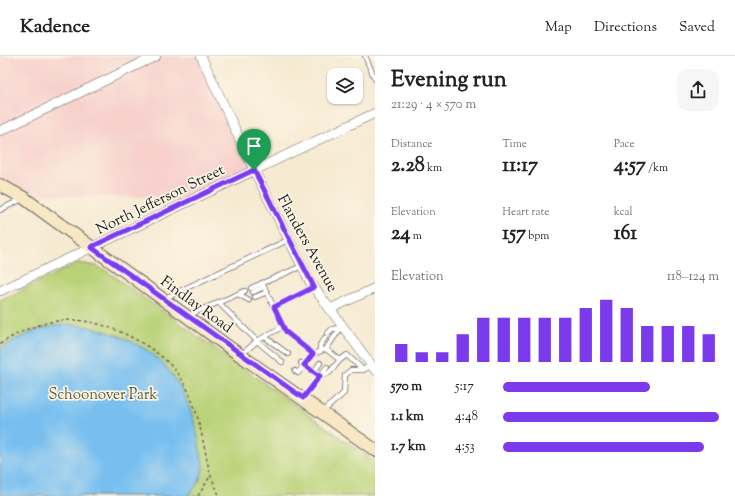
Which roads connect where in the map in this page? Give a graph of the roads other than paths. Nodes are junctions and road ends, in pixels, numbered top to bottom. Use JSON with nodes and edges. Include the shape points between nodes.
{"nodes":[{"id":1,"x":156,"y":56,"type":"edge"},
{"id":2,"x":200,"y":56,"type":"edge"},
{"id":3,"x":365,"y":56,"type":"edge"},
{"id":4,"x":375,"y":79,"type":"edge"},
{"id":5,"x":375,"y":113,"type":"edge"},
{"id":6,"x":0,"y":130,"type":"edge"},
{"id":7,"x":254,"y":170,"type":"junction"},
{"id":8,"x":0,"y":185,"type":"edge"},
{"id":9,"x":24,"y":198,"type":"junction"},
{"id":10,"x":0,"y":210,"type":"edge"},
{"id":11,"x":288,"y":240,"type":"junction"},
{"id":12,"x":91,"y":247,"type":"junction"},
{"id":13,"x":302,"y":266,"type":"junction"},
{"id":14,"x":314,"y":287,"type":"junction"},
{"id":15,"x":264,"y":288,"type":"junction"},
{"id":16,"x":375,"y":288,"type":"edge"},
{"id":17,"x":0,"y":291,"type":"edge"},
{"id":18,"x":163,"y":299,"type":"junction"},
{"id":19,"x":249,"y":300,"type":"dead end"},
{"id":20,"x":218,"y":302,"type":"junction"},
{"id":21,"x":274,"y":307,"type":"junction"},
{"id":22,"x":330,"y":309,"type":"junction"},
{"id":23,"x":187,"y":316,"type":"junction"},
{"id":24,"x":282,"y":327,"type":"junction"},
{"id":25,"x":341,"y":327,"type":"junction"},
{"id":26,"x":265,"y":337,"type":"junction"},
{"id":27,"x":257,"y":341,"type":"junction"},
{"id":28,"x":320,"y":351,"type":"junction"},
{"id":29,"x":327,"y":352,"type":"junction"},
{"id":30,"x":288,"y":354,"type":"dead end"},
{"id":31,"x":313,"y":354,"type":"junction"},
{"id":32,"x":241,"y":355,"type":"junction"},
{"id":33,"x":340,"y":360,"type":"junction"},
{"id":34,"x":282,"y":362,"type":"dead end"},
{"id":35,"x":320,"y":363,"type":"dead end"},
{"id":36,"x":302,"y":364,"type":"junction"},
{"id":37,"x":327,"y":367,"type":"dead end"},
{"id":38,"x":373,"y":367,"type":"edge"},
{"id":39,"x":363,"y":370,"type":"junction"},
{"id":40,"x":295,"y":371,"type":"dead end"},
{"id":41,"x":314,"y":372,"type":"junction"},
{"id":42,"x":320,"y":376,"type":"junction"},
{"id":43,"x":303,"y":398,"type":"junction"},
{"id":44,"x":322,"y":412,"type":"junction"},
{"id":45,"x":375,"y":450,"type":"edge"}],
"edges":[{"from":1,"to":6,"type":"street"},
{"from":2,"to":7,"type":"street","name":"Flanders Avenue"},
{"from":3,"to":4,"type":"lane"},
{"from":5,"to":7,"type":"street","name":"North Jefferson Street"},
{"from":7,"to":11,"type":"street","name":"Flanders Avenue"},
{"from":7,"to":12,"type":"street","name":"North Jefferson Street"},
{"from":8,"to":9,"type":"main road","name":"Findlay Road"},
{"from":9,"to":10,"type":"lane"},
{"from":9,"to":12,"type":"main road","name":"Findlay Road"},
{"from":11,"to":13,"type":"street","name":"Flanders Avenue"},
{"from":11,"to":18,"type":"lane"},
{"from":12,"to":17,"type":"street","name":"North Jefferson Street"},
{"from":12,"to":18,"type":"main road","name":"Findlay Road"},
{"from":13,"to":14,"type":"street","name":"Flanders Avenue"},
{"from":13,"to":15,"type":"lane"},
{"from":14,"to":21,"type":"lane"},
{"from":14,"to":22,"type":"street","name":"Flanders Avenue"},
{"from":15,"to":15,"type":"lane","via":[[253,292]]},
{"from":15,"to":21,"type":"lane"},
{"from":16,"to":22,"type":"street"},
{"from":18,"to":23,"type":"main road","name":"Findlay Road"},
{"from":19,"to":20,"type":"lane","via":[[245,294],[238,294]]},
{"from":20,"to":23,"type":"lane"},
{"from":20,"to":27,"type":"lane"},
{"from":21,"to":24,"type":"lane"},
{"from":22,"to":25,"type":"street","name":"Flanders Avenue"},
{"from":23,"to":32,"type":"main road","name":"Findlay Road"},
{"from":24,"to":26,"type":"lane"},
{"from":24,"to":31,"type":"lane"},
{"from":25,"to":28,"type":"lane","via":[[332,329],[320,345]]},
{"from":25,"to":29,"type":"lane"},
{"from":25,"to":38,"type":"street","name":"Flanders Avenue"},
{"from":26,"to":27,"type":"lane"},
{"from":26,"to":30,"type":"lane"},
{"from":27,"to":32,"type":"lane"},
{"from":27,"to":34,"type":"lane"},
{"from":28,"to":29,"type":"lane"},
{"from":28,"to":31,"type":"lane"},
{"from":29,"to":33,"type":"lane"},
{"from":31,"to":36,"type":"lane"},
{"from":32,"to":43,"type":"main road","name":"Findlay Road"},
{"from":33,"to":39,"type":"lane","via":[[347,355]]},
{"from":33,"to":42,"type":"lane","via":[[329,373]]},
{"from":35,"to":41,"type":"lane"},
{"from":36,"to":40,"type":"lane","via":[[298,373]]},
{"from":36,"to":41,"type":"lane"},
{"from":37,"to":42,"type":"lane"},
{"from":38,"to":39,"type":"lane"},
{"from":39,"to":44,"type":"lane","via":[[351,370],[345,375],[344,394]]},
{"from":41,"to":42,"type":"lane"},
{"from":42,"to":43,"type":"lane"},
{"from":43,"to":44,"type":"main road","name":"Findlay Road"},
{"from":44,"to":45,"type":"main road","name":"Findlay Road"}]}
